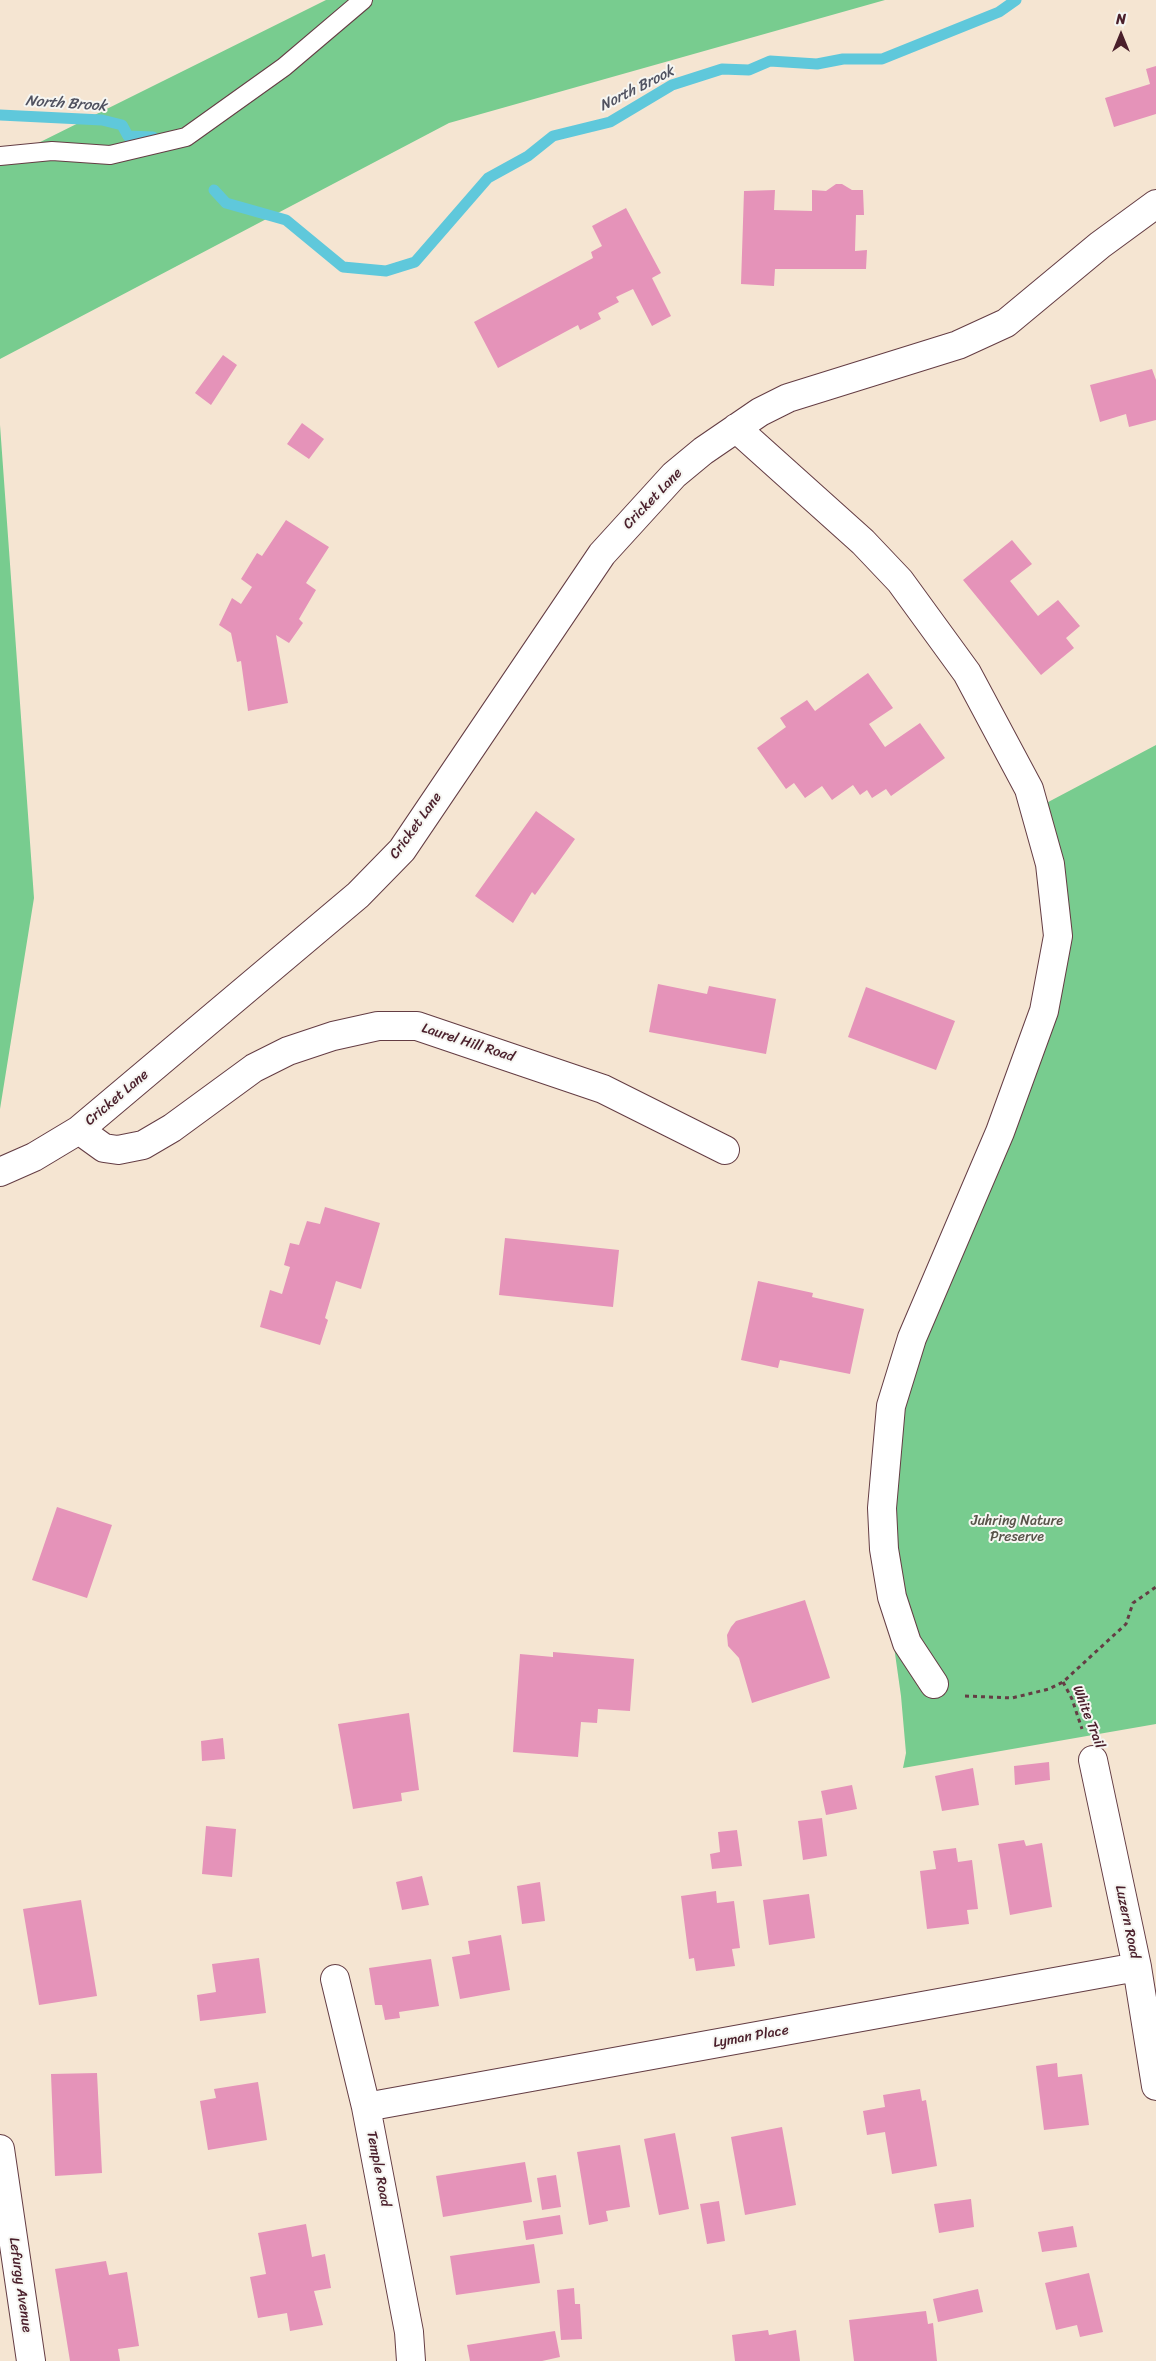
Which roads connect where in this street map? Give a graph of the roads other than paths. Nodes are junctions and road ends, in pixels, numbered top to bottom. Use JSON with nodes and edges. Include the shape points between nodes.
{"nodes":[{"id":1,"x":363,"y":0,"type":"edge"},
{"id":2,"x":0,"y":156,"type":"edge"},
{"id":3,"x":1156,"y":204,"type":"edge"},
{"id":4,"x":736,"y":428,"type":"junction"},
{"id":5,"x":80,"y":1130,"type":"junction"},
{"id":6,"x":725,"y":1150,"type":"dead end"},
{"id":7,"x":0,"y":1172,"type":"edge"},
{"id":8,"x":934,"y":1684,"type":"road end"},
{"id":9,"x":1093,"y":1760,"type":"road end"},
{"id":10,"x":1137,"y":1967,"type":"junction"},
{"id":11,"x":335,"y":1979,"type":"dead end"},
{"id":12,"x":1156,"y":2086,"type":"edge"},
{"id":13,"x":366,"y":2107,"type":"junction"},
{"id":14,"x":0,"y":2149,"type":"edge"},
{"id":15,"x":31,"y":2361,"type":"edge"},
{"id":16,"x":411,"y":2361,"type":"edge"}],
"edges":[{"from":1,"to":2,"type":"lane","via":[[284,67],[186,138],[110,154],[52,151]]},
{"from":3,"to":4,"type":"street","name":"Cricket Lane","via":[[1100,245],[1006,323],[958,345],[788,398]]},
{"from":4,"to":5,"type":"street","name":"Cricket Lane","via":[[674,475],[602,554],[402,850],[358,895]]},
{"from":4,"to":8,"type":"street","via":[[864,542],[900,581],[967,673],[1029,789],[1050,864],[1058,936],[1044,1010],[1000,1132],[912,1338],[891,1406],[882,1508],[890,1588],[907,1643]]},
{"from":5,"to":6,"type":"street","name":"Laurel Hill Road","via":[[104,1148],[118,1150],[143,1145],[172,1128],[254,1068],[288,1051],[378,1026],[417,1026],[603,1088]]},
{"from":5,"to":7,"type":"street","name":"Cricket Lane","via":[[34,1157]]},
{"from":9,"to":10,"type":"street","name":"Luzern Road"},
{"from":10,"to":12,"type":"street","name":"Luzern Road"},
{"from":10,"to":13,"type":"street","name":"Lyman Place"},
{"from":11,"to":13,"type":"street","name":"Temple Road"},
{"from":13,"to":16,"type":"street","name":"Temple Road","via":[[409,2332]]},
{"from":14,"to":15,"type":"street","name":"Lefurgy Avenue"}]}
